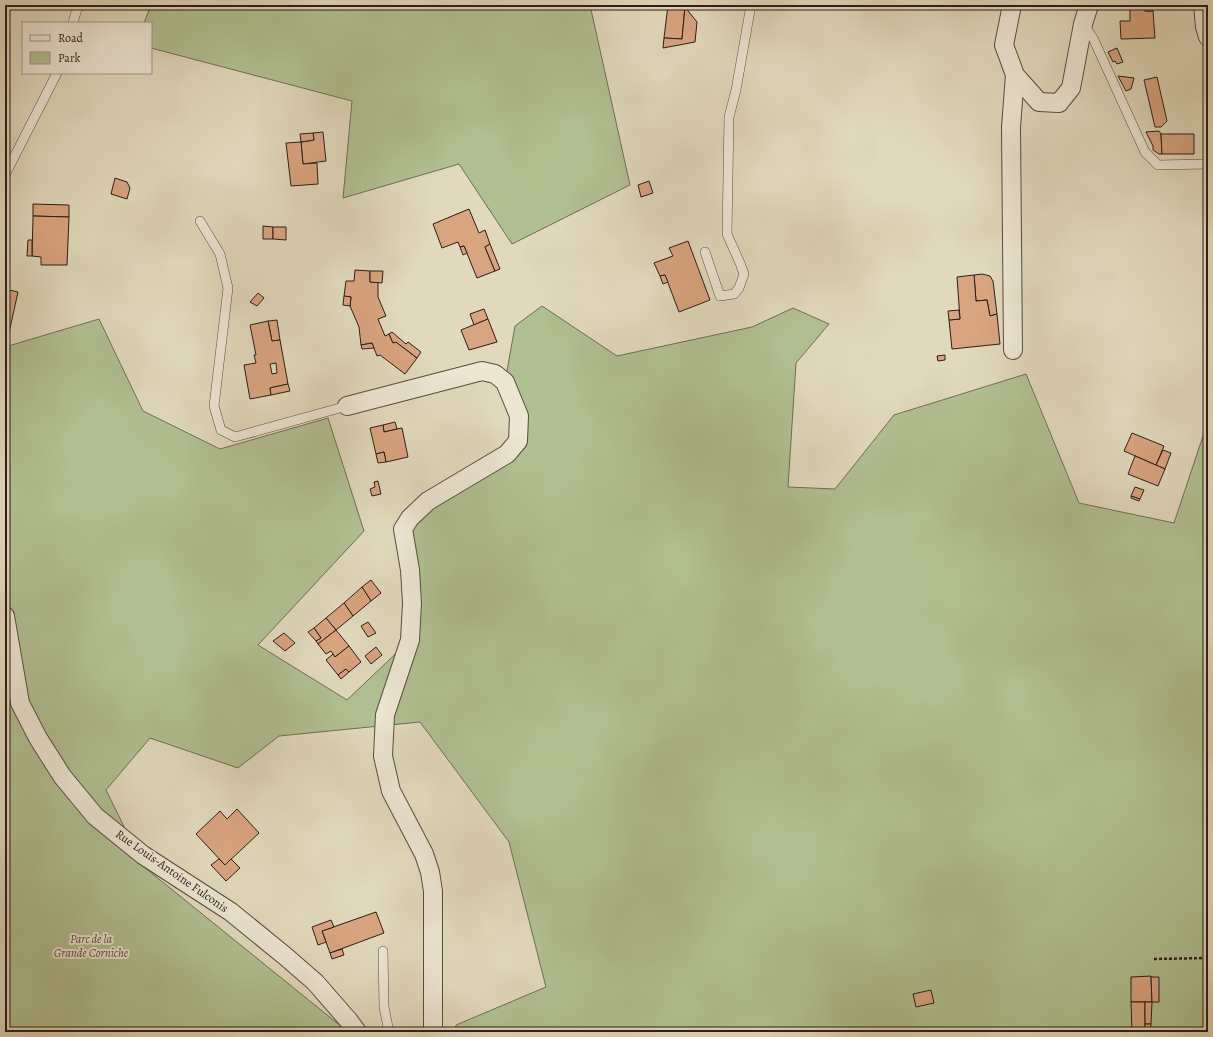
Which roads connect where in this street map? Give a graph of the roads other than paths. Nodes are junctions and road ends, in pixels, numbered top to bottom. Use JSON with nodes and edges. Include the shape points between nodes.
{"nodes":[{"id":1,"x":78,"y":5,"type":"edge"},
{"id":2,"x":750,"y":5,"type":"edge"},
{"id":3,"x":1012,"y":5,"type":"edge"},
{"id":4,"x":1089,"y":5,"type":"edge"},
{"id":5,"x":1203,"y":5,"type":"edge"},
{"id":6,"x":73,"y":22,"type":"edge"},
{"id":7,"x":1083,"y":24,"type":"junction"},
{"id":8,"x":1208,"y":37,"type":"edge"},
{"id":9,"x":56,"y":74,"type":"edge"},
{"id":10,"x":1015,"y":75,"type":"junction"},
{"id":11,"x":1208,"y":164,"type":"edge"},
{"id":12,"x":5,"y":175,"type":"edge"},
{"id":13,"x":200,"y":220,"type":"dead end"},
{"id":14,"x":705,"y":252,"type":"dead end"},
{"id":15,"x":1013,"y":350,"type":"dead end"},
{"id":16,"x":347,"y":406,"type":"joint"},
{"id":17,"x":5,"y":616,"type":"edge"},
{"id":18,"x":383,"y":951,"type":"dead end"},
{"id":19,"x":357,"y":1032,"type":"edge"},
{"id":20,"x":389,"y":1032,"type":"edge"},
{"id":21,"x":433,"y":1032,"type":"edge"}],
"edges":[{"from":1,"to":6,"type":"lane"},
{"from":2,"to":14,"type":"lane","via":[[736,90],[728,117],[727,234],[744,274],[734,294],[720,296]]},
{"from":3,"to":10,"type":"street","via":[[1004,45]]},
{"from":4,"to":7,"type":"street"},
{"from":5,"to":8,"type":"street"},
{"from":7,"to":10,"type":"street","via":[[1071,88],[1059,103],[1039,102]]},
{"from":7,"to":11,"type":"lane","via":[[1093,38],[1145,152],[1158,165]]},
{"from":9,"to":12,"type":"lane"},
{"from":10,"to":15,"type":"street","via":[[1011,128]]},
{"from":13,"to":16,"type":"lane","via":[[220,254],[228,288],[214,406],[221,430],[235,437]]},
{"from":16,"to":21,"type":"street","via":[[482,371],[495,374],[504,382],[519,416],[518,441],[507,454],[428,501],[410,518],[403,529],[412,597],[410,640],[385,715],[383,756],[391,791],[424,854],[434,891]]},
{"from":17,"to":19,"type":"street","name":"Rue Louis-Antoine Fulconis","via":[[20,703],[62,776],[95,816],[143,854],[231,912],[279,951],[315,982]]},
{"from":18,"to":20,"type":"lane","via":[[384,1007]]}]}
